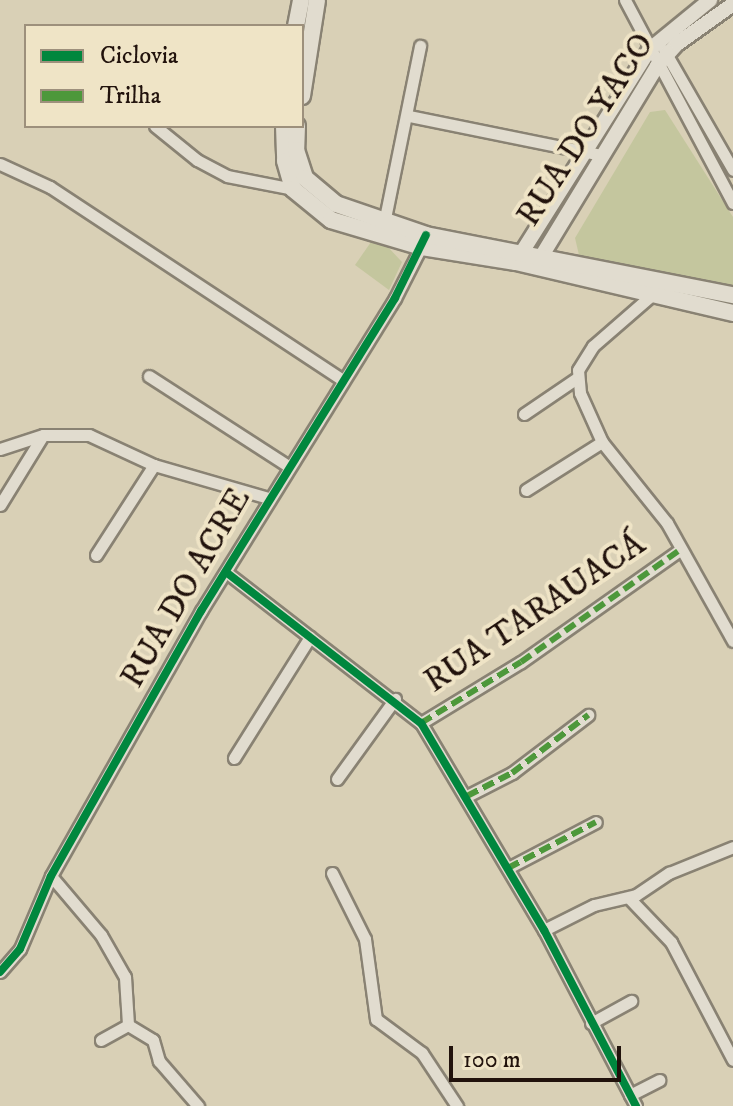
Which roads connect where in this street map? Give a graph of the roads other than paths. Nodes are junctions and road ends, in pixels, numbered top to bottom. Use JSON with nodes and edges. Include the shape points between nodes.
{"nodes":[{"id":1,"x":301,"y":0,"type":"edge"},
{"id":2,"x":317,"y":0,"type":"edge"},
{"id":3,"x":625,"y":0,"type":"edge"},
{"id":4,"x":710,"y":0,"type":"edge"},
{"id":5,"x":733,"y":4,"type":"edge"},
{"id":6,"x":296,"y":24,"type":"edge"},
{"id":7,"x":653,"y":45,"type":"junction"},
{"id":8,"x":420,"y":46,"type":"dead end"},
{"id":9,"x":667,"y":53,"type":"junction"},
{"id":10,"x":657,"y":66,"type":"junction"},
{"id":11,"x":304,"y":83,"type":"edge"},
{"id":12,"x":409,"y":116,"type":"junction"},
{"id":13,"x":158,"y":128,"type":"edge"},
{"id":14,"x":284,"y":128,"type":"edge"},
{"id":15,"x":297,"y":128,"type":"edge"},
{"id":16,"x":718,"y":143,"type":"junction"},
{"id":17,"x":583,"y":150,"type":"junction"},
{"id":18,"x":704,"y":152,"type":"junction"},
{"id":19,"x":600,"y":155,"type":"junction"},
{"id":20,"x":0,"y":164,"type":"edge"},
{"id":21,"x":733,"y":170,"type":"edge"},
{"id":22,"x":293,"y":189,"type":"junction"},
{"id":23,"x":733,"y":203,"type":"edge"},
{"id":24,"x":383,"y":229,"type":"junction"},
{"id":25,"x":424,"y":241,"type":"junction"},
{"id":26,"x":520,"y":257,"type":"junction"},
{"id":27,"x":538,"y":261,"type":"junction"},
{"id":28,"x":667,"y":281,"type":"junction"},
{"id":29,"x":652,"y":295,"type":"junction"},
{"id":30,"x":733,"y":295,"type":"edge"},
{"id":31,"x":733,"y":313,"type":"edge"},
{"id":32,"x":149,"y":376,"type":"dead end"},
{"id":33,"x":577,"y":378,"type":"junction"},
{"id":34,"x":341,"y":379,"type":"junction"},
{"id":35,"x":524,"y":414,"type":"dead end"},
{"id":36,"x":43,"y":435,"type":"junction"},
{"id":37,"x":602,"y":442,"type":"junction"},
{"id":38,"x":0,"y":449,"type":"edge"},
{"id":39,"x":154,"y":465,"type":"junction"},
{"id":40,"x":288,"y":466,"type":"junction"},
{"id":41,"x":526,"y":490,"type":"dead end"},
{"id":42,"x":268,"y":498,"type":"junction"},
{"id":43,"x":0,"y":505,"type":"edge"},
{"id":44,"x":680,"y":550,"type":"junction"},
{"id":45,"x":96,"y":555,"type":"dead end"},
{"id":46,"x":226,"y":572,"type":"junction"},
{"id":47,"x":310,"y":637,"type":"junction"},
{"id":48,"x":733,"y":641,"type":"edge"},
{"id":49,"x":395,"y":699,"type":"junction"},
{"id":50,"x":588,"y":715,"type":"dead end"},
{"id":51,"x":421,"y":723,"type":"junction"},
{"id":52,"x":234,"y":758,"type":"dead end"},
{"id":53,"x":337,"y":779,"type":"dead end"},
{"id":54,"x":467,"y":796,"type":"junction"},
{"id":55,"x":596,"y":822,"type":"dead end"},
{"id":56,"x":733,"y":847,"type":"edge"},
{"id":57,"x":508,"y":868,"type":"junction"},
{"id":58,"x":332,"y":873,"type":"dead end"},
{"id":59,"x":51,"y":876,"type":"junction"},
{"id":60,"x":629,"y":898,"type":"junction"},
{"id":61,"x":544,"y":930,"type":"junction"},
{"id":62,"x":0,"y":972,"type":"edge"},
{"id":63,"x":631,"y":1001,"type":"dead end"},
{"id":64,"x":591,"y":1023,"type":"junction"},
{"id":65,"x":128,"y":1025,"type":"junction"},
{"id":66,"x":101,"y":1040,"type":"dead end"},
{"id":67,"x":733,"y":1060,"type":"edge"},
{"id":68,"x":659,"y":1080,"type":"dead end"},
{"id":69,"x":633,"y":1101,"type":"edge"},
{"id":70,"x":198,"y":1106,"type":"edge"},
{"id":71,"x":457,"y":1106,"type":"edge"}],
"edges":[{"from":1,"to":6,"type":"main road"},
{"from":2,"to":11,"type":"main road"},
{"from":3,"to":7,"type":"street"},
{"from":4,"to":7,"type":"street","name":"RUA DO YACO"},
{"from":5,"to":9,"type":"street","name":"RUA DO YACO"},
{"from":7,"to":9,"type":"street"},
{"from":7,"to":10,"type":"street"},
{"from":7,"to":17,"type":"street","name":"RUA DO YACO"},
{"from":8,"to":12,"type":"street"},
{"from":9,"to":10,"type":"street","name":"RUA DO YACO"},
{"from":9,"to":16,"type":"street"},
{"from":10,"to":18,"type":"street"},
{"from":10,"to":19,"type":"street","name":"RUA DO YACO"},
{"from":12,"to":17,"type":"street"},
{"from":12,"to":24,"type":"street"},
{"from":13,"to":22,"type":"street","via":[[227,176]]},
{"from":14,"to":22,"type":"main road"},
{"from":15,"to":24,"type":"main road","via":[[296,150],[305,178],[336,204]]},
{"from":16,"to":18,"type":"street"},
{"from":16,"to":21,"type":"street"},
{"from":17,"to":19,"type":"street"},
{"from":17,"to":26,"type":"street","name":"RUA DO YACO"},
{"from":18,"to":23,"type":"street"},
{"from":19,"to":27,"type":"street","name":"RUA DO YACO"},
{"from":20,"to":34,"type":"street","via":[[50,187]]},
{"from":22,"to":24,"type":"main road","via":[[331,220]]},
{"from":24,"to":25,"type":"main road"},
{"from":25,"to":26,"type":"main road"},
{"from":25,"to":34,"type":"street","name":"RUA DO ACRE"},
{"from":26,"to":27,"type":"main road"},
{"from":27,"to":28,"type":"main road"},
{"from":27,"to":29,"type":"main road"},
{"from":28,"to":29,"type":"street"},
{"from":28,"to":30,"type":"main road"},
{"from":29,"to":31,"type":"main road"},
{"from":29,"to":33,"type":"street","via":[[593,346]]},
{"from":32,"to":40,"type":"street"},
{"from":33,"to":35,"type":"street"},
{"from":33,"to":37,"type":"street"},
{"from":34,"to":40,"type":"street","name":"RUA DO ACRE"},
{"from":36,"to":38,"type":"street"},
{"from":36,"to":39,"type":"street","via":[[89,435]]},
{"from":36,"to":43,"type":"street"},
{"from":37,"to":41,"type":"street"},
{"from":37,"to":44,"type":"street","via":[[653,502]]},
{"from":39,"to":42,"type":"street"},
{"from":39,"to":45,"type":"street"},
{"from":40,"to":42,"type":"street","name":"RUA DO ACRE"},
{"from":42,"to":46,"type":"street","name":"RUA DO ACRE"},
{"from":44,"to":48,"type":"street"},
{"from":44,"to":51,"type":"street","name":"RUA TARAUACÁ","via":[[521,662]]},
{"from":46,"to":47,"type":"street"},
{"from":46,"to":59,"type":"street","name":"RUA DO ACRE"},
{"from":47,"to":49,"type":"street"},
{"from":47,"to":52,"type":"street"},
{"from":49,"to":51,"type":"street"},
{"from":49,"to":53,"type":"street"},
{"from":50,"to":54,"type":"street","via":[[512,773]]},
{"from":51,"to":54,"type":"street"},
{"from":54,"to":57,"type":"street"},
{"from":55,"to":57,"type":"street"},
{"from":56,"to":60,"type":"street","via":[[669,873]]},
{"from":57,"to":61,"type":"street"},
{"from":58,"to":71,"type":"street","via":[[365,939],[376,1019],[422,1053]]},
{"from":59,"to":62,"type":"street","name":"RUA DO ACRE","via":[[20,949]]},
{"from":59,"to":65,"type":"street","via":[[101,935],[125,977]]},
{"from":60,"to":61,"type":"street","via":[[594,905]]},
{"from":60,"to":67,"type":"street","via":[[671,942]]},
{"from":61,"to":64,"type":"street"},
{"from":63,"to":64,"type":"street"},
{"from":64,"to":69,"type":"street"},
{"from":65,"to":66,"type":"street"},
{"from":65,"to":70,"type":"street","via":[[153,1040],[159,1061]]},
{"from":68,"to":69,"type":"street"}]}
